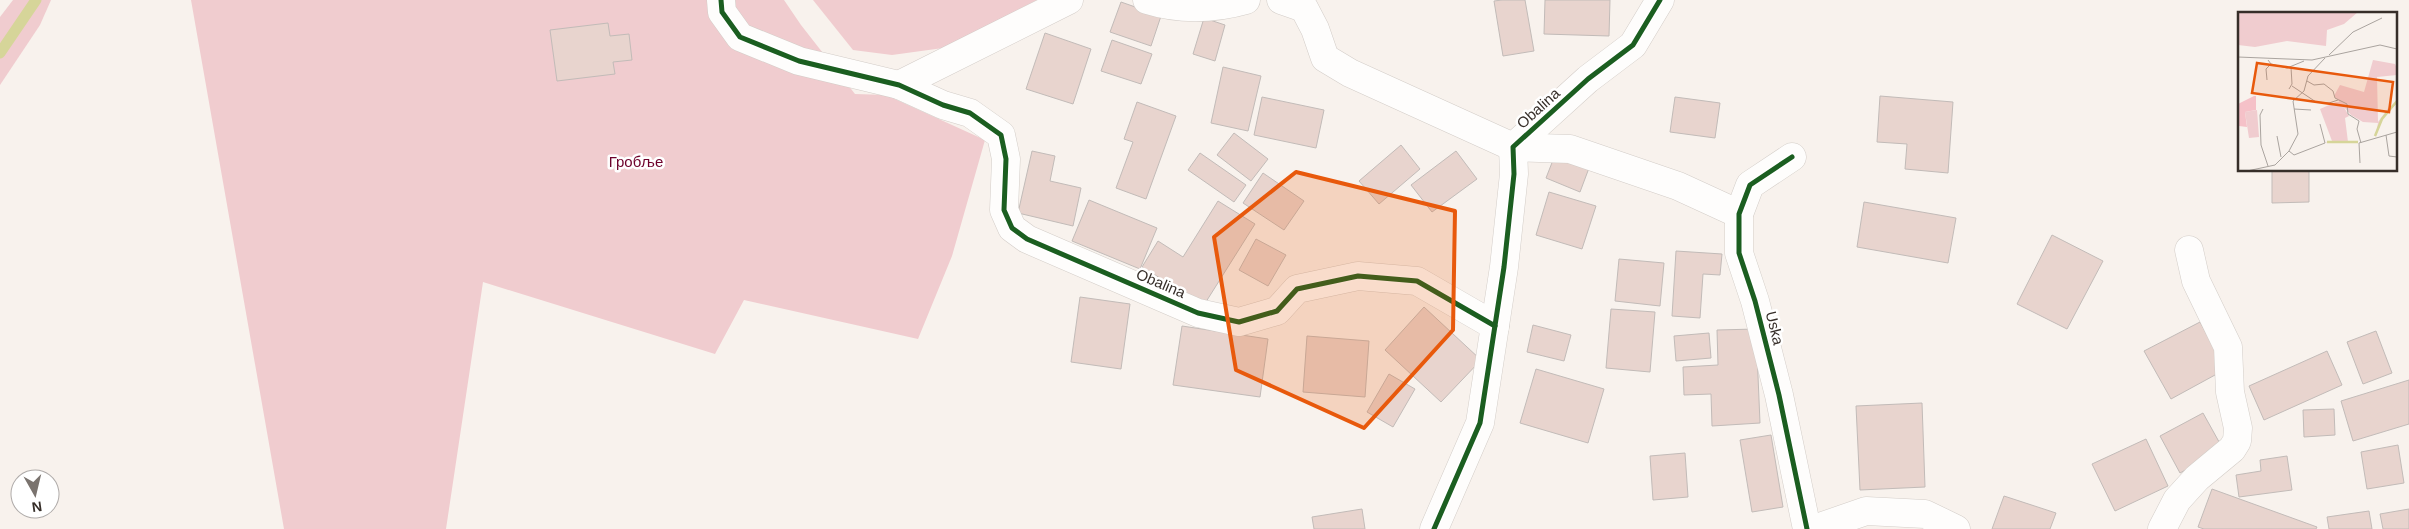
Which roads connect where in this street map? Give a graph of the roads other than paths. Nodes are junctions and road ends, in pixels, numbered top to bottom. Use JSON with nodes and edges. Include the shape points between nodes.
{"nodes":[{"id":1,"x":721,"y":0,"type":"edge"},
{"id":2,"x":1069,"y":0,"type":"edge"},
{"id":3,"x":1147,"y":0,"type":"edge"},
{"id":4,"x":1246,"y":0,"type":"edge"},
{"id":5,"x":1281,"y":0,"type":"edge"},
{"id":6,"x":1660,"y":0,"type":"edge"},
{"id":7,"x":900,"y":86,"type":"junction"},
{"id":8,"x":1513,"y":148,"type":"junction"},
{"id":9,"x":1792,"y":157,"type":"dead end"},
{"id":10,"x":1738,"y":214,"type":"junction"},
{"id":11,"x":2189,"y":250,"type":"dead end"},
{"id":12,"x":1495,"y":326,"type":"junction"},
{"id":13,"x":1434,"y":529,"type":"edge"},
{"id":14,"x":1807,"y":529,"type":"edge"},
{"id":15,"x":1814,"y":529,"type":"edge"},
{"id":16,"x":1956,"y":529,"type":"edge"},
{"id":17,"x":2162,"y":529,"type":"edge"}],
"edges":[{"from":1,"to":7,"type":"street","name":"Obalina","via":[[722,12],[740,37],[799,61]]},
{"from":2,"to":7,"type":"street"},
{"from":3,"to":4,"type":"street","via":[[1166,6],[1201,8]]},
{"from":5,"to":8,"type":"street","name":"Obalina","via":[[1304,8],[1325,58],[1350,73]]},
{"from":6,"to":8,"type":"street","name":"Obalina","via":[[1632,45],[1588,79]]},
{"from":7,"to":12,"type":"street","name":"Obalina","via":[[943,106],[970,113],[1001,135],[1006,160],[1004,210],[1012,228],[1027,239],[1198,313],[1240,322],[1277,311],[1297,289],[1358,276],[1417,281]]},
{"from":8,"to":10,"type":"street","via":[[1570,149],[1678,186]]},
{"from":8,"to":12,"type":"street","name":"Obalina","via":[[1514,174]]},
{"from":9,"to":10,"type":"street","name":"Uska","via":[[1750,185]]},
{"from":10,"to":14,"type":"street","name":"Uska","via":[[1739,253],[1779,395]]},
{"from":11,"to":17,"type":"street","via":[[2196,281],[2228,347],[2237,441],[2177,500]]},
{"from":12,"to":13,"type":"street","name":"Obalina","via":[[1480,423]]},
{"from":15,"to":16,"type":"street","via":[[1866,511],[1925,514]]}]}
